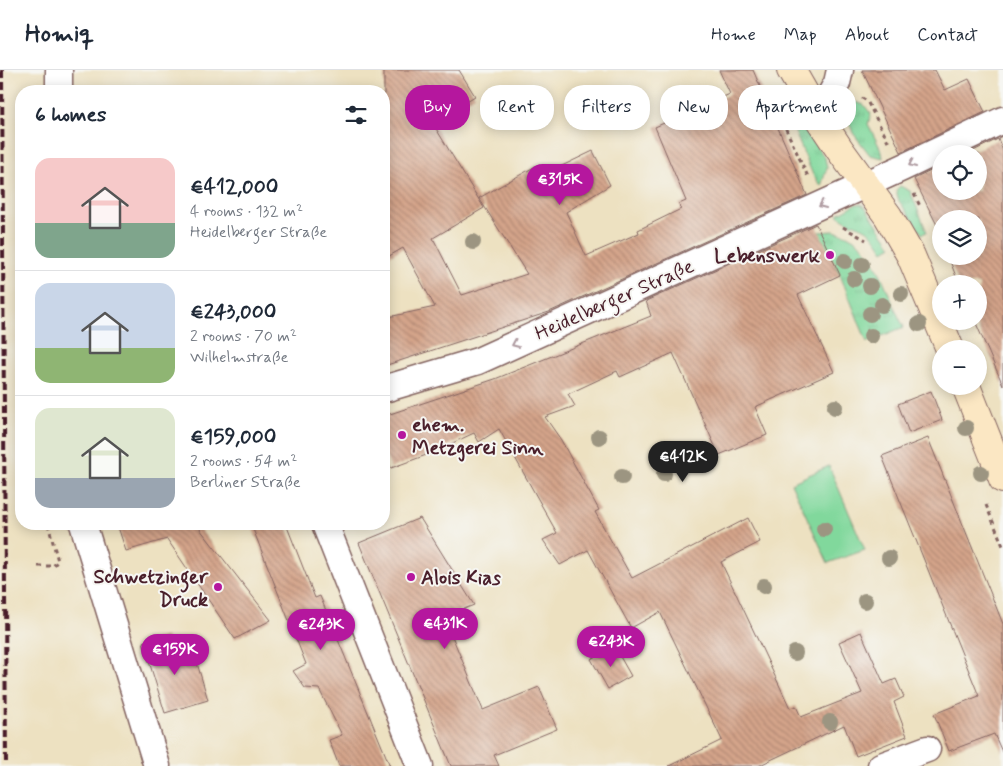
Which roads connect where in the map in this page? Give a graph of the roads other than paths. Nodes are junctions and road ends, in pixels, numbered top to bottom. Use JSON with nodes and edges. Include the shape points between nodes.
{"nodes":[{"id":1,"x":59,"y":70,"type":"edge"},
{"id":2,"x":791,"y":70,"type":"edge"},
{"id":3,"x":59,"y":85,"type":"edge"},
{"id":4,"x":800,"y":85,"type":"edge"},
{"id":5,"x":1003,"y":120,"type":"edge"},
{"id":6,"x":827,"y":130,"type":"edge"},
{"id":7,"x":866,"y":184,"type":"junction"},
{"id":8,"x":946,"y":340,"type":"edge"},
{"id":9,"x":390,"y":387,"type":"edge"},
{"id":10,"x":970,"y":395,"type":"edge"},
{"id":11,"x":1003,"y":479,"type":"edge"},
{"id":12,"x":85,"y":530,"type":"edge"},
{"id":13,"x":327,"y":530,"type":"edge"},
{"id":14,"x":927,"y":749,"type":"dead end"},
{"id":15,"x":157,"y":766,"type":"edge"},
{"id":16,"x":420,"y":766,"type":"edge"},
{"id":17,"x":881,"y":766,"type":"edge"}],
"edges":[{"from":1,"to":3,"type":"street"},
{"from":2,"to":4,"type":"main road"},
{"from":5,"to":7,"type":"street","name":"Heidelberger Straße","one_way":true},
{"from":6,"to":7,"type":"main road"},
{"from":7,"to":8,"type":"main road","via":[[911,256]]},
{"from":7,"to":9,"type":"street","name":"Heidelberger Straße","one_way":true,"via":[[478,361]]},
{"from":10,"to":11,"type":"main road"},
{"from":12,"to":15,"type":"street"},
{"from":13,"to":16,"type":"street"},
{"from":14,"to":17,"type":"street"}]}
